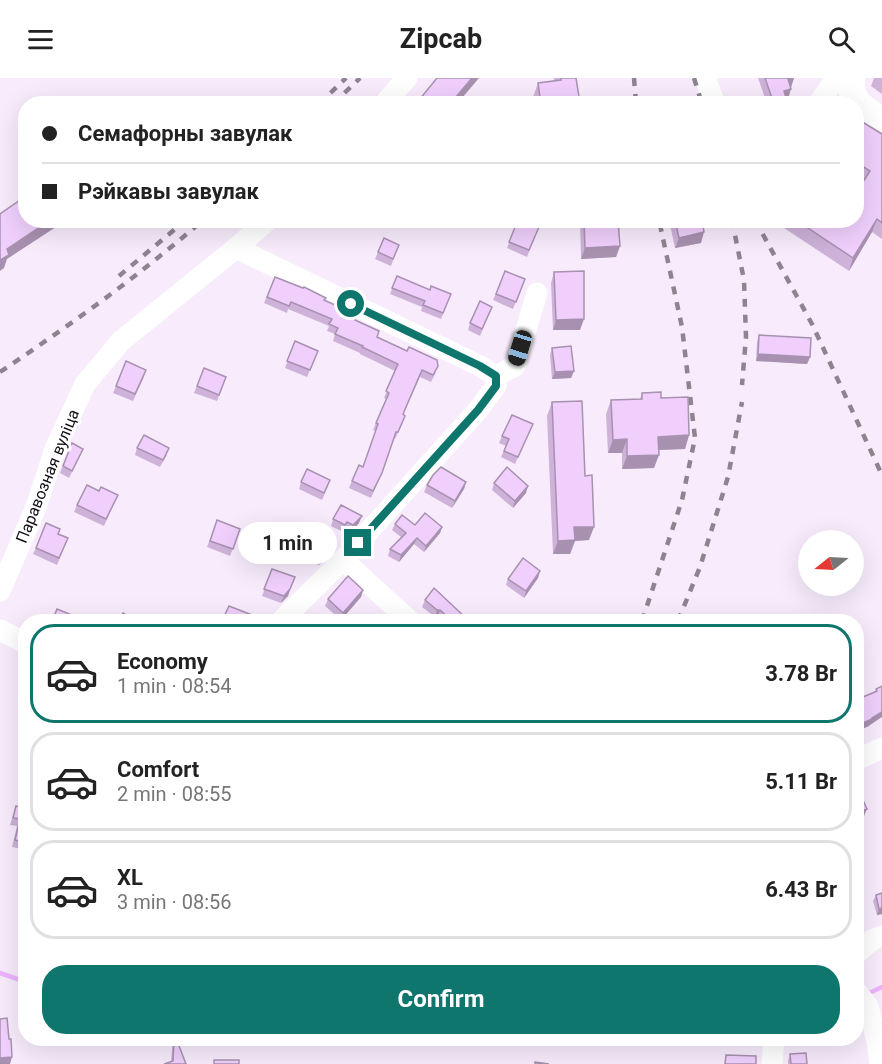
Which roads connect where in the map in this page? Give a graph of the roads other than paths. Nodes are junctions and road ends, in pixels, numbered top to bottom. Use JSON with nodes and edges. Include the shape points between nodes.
{"nodes":[{"id":1,"x":407,"y":78,"type":"edge"},
{"id":2,"x":705,"y":78,"type":"edge"},
{"id":3,"x":852,"y":87,"type":"edge"},
{"id":4,"x":391,"y":96,"type":"edge"},
{"id":5,"x":712,"y":96,"type":"edge"},
{"id":6,"x":824,"y":96,"type":"edge"},
{"id":7,"x":864,"y":109,"type":"edge"},
{"id":8,"x":882,"y":121,"type":"edge"},
{"id":9,"x":259,"y":228,"type":"edge"},
{"id":10,"x":236,"y":249,"type":"junction"},
{"id":11,"x":537,"y":293,"type":"dead end"},
{"id":12,"x":488,"y":371,"type":"junction"},
{"id":13,"x":343,"y":560,"type":"junction"},
{"id":14,"x":0,"y":591,"type":"edge"},
{"id":15,"x":288,"y":614,"type":"edge"},
{"id":16,"x":402,"y":614,"type":"edge"},
{"id":17,"x":0,"y":630,"type":"edge"},
{"id":18,"x":18,"y":639,"type":"edge"},
{"id":19,"x":882,"y":748,"type":"edge"},
{"id":20,"x":864,"y":756,"type":"edge"},
{"id":21,"x":882,"y":936,"type":"edge"},
{"id":22,"x":864,"y":947,"type":"edge"},
{"id":23,"x":864,"y":1001,"type":"edge"},
{"id":24,"x":773,"y":1046,"type":"edge"},
{"id":25,"x":772,"y":1064,"type":"edge"},
{"id":26,"x":879,"y":1064,"type":"edge"}],
"edges":[{"from":1,"to":4,"type":"street"},
{"from":2,"to":5,"type":"street"},
{"from":3,"to":6,"type":"street","via":[[835,80]]},
{"from":7,"to":8,"type":"main road"},
{"from":9,"to":10,"type":"street","name":"Паравозная вуліца"},
{"from":10,"to":12,"type":"street"},
{"from":10,"to":14,"type":"street","name":"Паравозная вуліца","via":[[121,341],[85,384],[55,449],[36,507]]},
{"from":11,"to":12,"type":"street","via":[[515,366]]},
{"from":12,"to":13,"type":"street","via":[[496,386],[478,410]]},
{"from":13,"to":15,"type":"street"},
{"from":13,"to":16,"type":"street"},
{"from":17,"to":18,"type":"street"},
{"from":19,"to":20,"type":"street"},
{"from":21,"to":22,"type":"street"},
{"from":23,"to":26,"type":"street","via":[[877,1042]]},
{"from":24,"to":25,"type":"street"}]}
